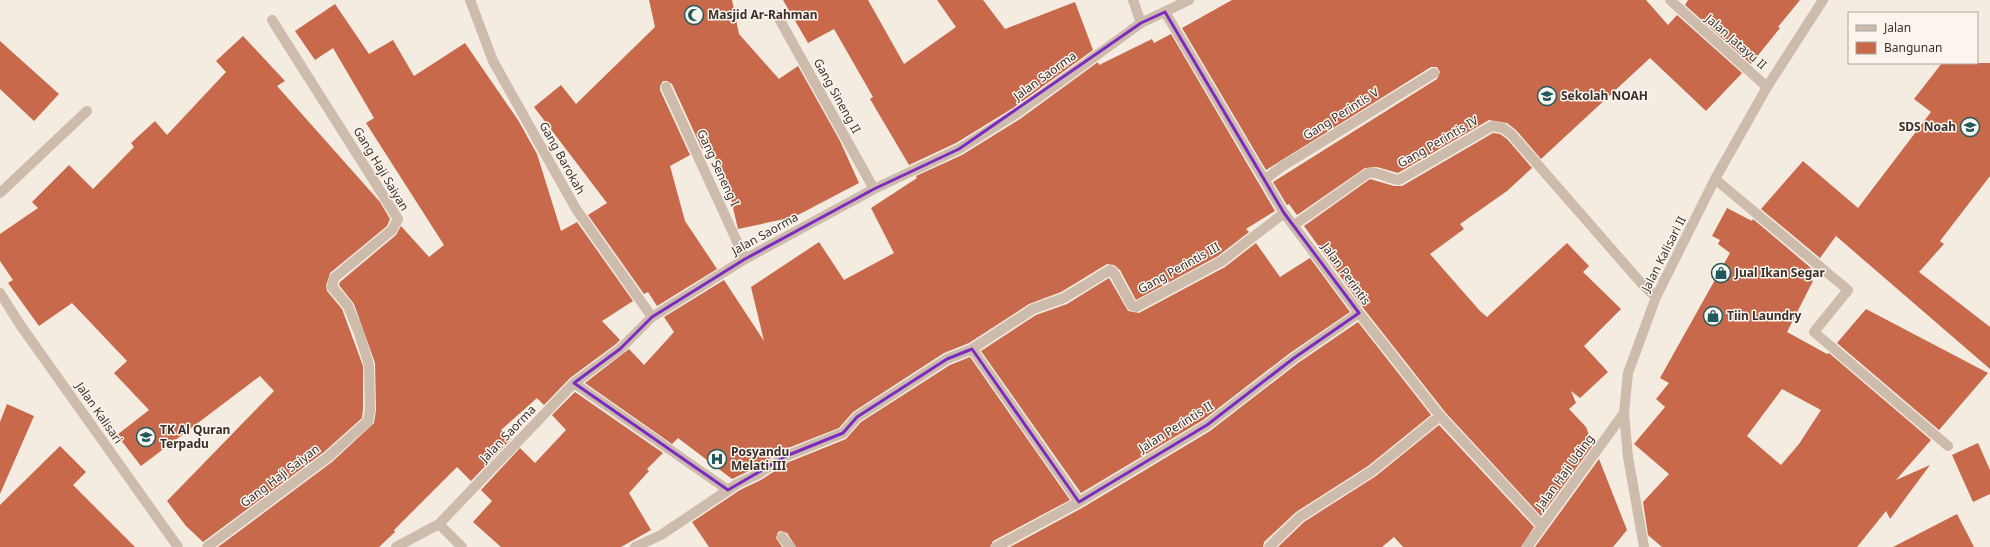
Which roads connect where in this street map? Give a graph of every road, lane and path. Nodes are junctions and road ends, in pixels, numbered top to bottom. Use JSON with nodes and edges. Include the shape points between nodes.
{"nodes":[{"id":1,"x":470,"y":0,"type":"edge"},
{"id":2,"x":1133,"y":0,"type":"edge"},
{"id":3,"x":1189,"y":0,"type":"edge"},
{"id":4,"x":1670,"y":0,"type":"edge"},
{"id":5,"x":1823,"y":0,"type":"edge"},
{"id":6,"x":1165,"y":12,"type":"junction"},
{"id":7,"x":777,"y":15,"type":"dead end"},
{"id":8,"x":272,"y":20,"type":"dead end"},
{"id":9,"x":1141,"y":23,"type":"junction"},
{"id":10,"x":1434,"y":73,"type":"dead end"},
{"id":11,"x":666,"y":87,"type":"dead end"},
{"id":12,"x":1767,"y":87,"type":"junction"},
{"id":13,"x":87,"y":110,"type":"dead end"},
{"id":14,"x":1715,"y":179,"type":"junction"},
{"id":15,"x":1264,"y":180,"type":"junction"},
{"id":16,"x":874,"y":190,"type":"junction"},
{"id":17,"x":0,"y":193,"type":"edge"},
{"id":18,"x":1284,"y":213,"type":"junction"},
{"id":19,"x":1294,"y":225,"type":"junction"},
{"id":20,"x":745,"y":259,"type":"junction"},
{"id":21,"x":0,"y":293,"type":"edge"},
{"id":22,"x":1656,"y":297,"type":"junction"},
{"id":23,"x":1359,"y":313,"type":"junction"},
{"id":24,"x":652,"y":317,"type":"junction"},
{"id":25,"x":972,"y":349,"type":"junction"},
{"id":26,"x":574,"y":384,"type":"junction"},
{"id":27,"x":1624,"y":413,"type":"junction"},
{"id":28,"x":1440,"y":416,"type":"junction"},
{"id":29,"x":1948,"y":446,"type":"dead end"},
{"id":30,"x":728,"y":490,"type":"junction"},
{"id":31,"x":1079,"y":502,"type":"junction"},
{"id":32,"x":439,"y":524,"type":"junction"},
{"id":33,"x":1542,"y":526,"type":"junction"},
{"id":34,"x":782,"y":537,"type":"dead end"},
{"id":35,"x":178,"y":547,"type":"edge"},
{"id":36,"x":207,"y":547,"type":"edge"},
{"id":37,"x":396,"y":547,"type":"edge"},
{"id":38,"x":462,"y":547,"type":"edge"},
{"id":39,"x":635,"y":547,"type":"edge"},
{"id":40,"x":790,"y":547,"type":"edge"},
{"id":41,"x":996,"y":547,"type":"edge"},
{"id":42,"x":1269,"y":547,"type":"edge"},
{"id":43,"x":1527,"y":547,"type":"edge"},
{"id":44,"x":1644,"y":547,"type":"edge"}],
"edges":[{"from":1,"to":24,"type":"street","name":"Gang Barokah","via":[[493,61],[576,209]]},
{"from":2,"to":9,"type":"street"},
{"from":3,"to":6,"type":"street","name":"Jalan Saorma"},
{"from":4,"to":12,"type":"street","name":"Jalan Jatayu II"},
{"from":5,"to":12,"type":"street","name":"Jalan Kalisari II"},
{"from":6,"to":9,"type":"street","name":"Jalan Saorma"},
{"from":6,"to":15,"type":"street","name":"Jalan Perintis"},
{"from":7,"to":16,"type":"street","name":"Gang Sineng II"},
{"from":8,"to":36,"type":"street","name":"Gang Haji Saiyan","via":[[398,219],[392,230],[334,278],[332,287],[348,306],[369,365],[368,421],[328,457]]},
{"from":9,"to":16,"type":"street","name":"Jalan Saorma","via":[[1017,113],[959,150]]},
{"from":10,"to":15,"type":"street","name":"Gang Perintis V"},
{"from":11,"to":20,"type":"street","name":"Gang Seneng I"},
{"from":12,"to":14,"type":"street","name":"Jalan Kalisari II"},
{"from":13,"to":17,"type":"street"},
{"from":14,"to":22,"type":"street","name":"Jalan Kalisari II"},
{"from":14,"to":29,"type":"street","via":[[1848,290],[1814,332]]},
{"from":15,"to":18,"type":"street","name":"Jalan Perintis"},
{"from":16,"to":20,"type":"street","name":"Jalan Saorma"},
{"from":18,"to":19,"type":"street","name":"Jalan Perintis"},
{"from":18,"to":25,"type":"street","name":"Gang Perintis III","via":[[1222,261],[1136,307],[1132,306],[1110,270],[1064,298],[1033,309]]},
{"from":19,"to":22,"type":"street","name":"Gang Perintis IV","via":[[1368,173],[1381,173],[1399,180],[1496,125],[1511,134]]},
{"from":19,"to":23,"type":"street","name":"Jalan Perintis"},
{"from":20,"to":24,"type":"street","name":"Jalan Saorma"},
{"from":21,"to":35,"type":"street","name":"Jalan Kalisari"},
{"from":22,"to":27,"type":"street","name":"Jalan Kalisari II","via":[[1628,373]]},
{"from":23,"to":28,"type":"street","name":"Jalan Perintis"},
{"from":23,"to":31,"type":"street","name":"Jalan Perintis II","via":[[1294,358],[1207,425]]},
{"from":24,"to":26,"type":"street","name":"Jalan Saorma","via":[[620,349]]},
{"from":25,"to":30,"type":"street","via":[[947,358],[857,417],[842,433],[786,456]]},
{"from":25,"to":31,"type":"street"},
{"from":26,"to":30,"type":"street"},
{"from":26,"to":32,"type":"street","name":"Jalan Saorma"},
{"from":27,"to":33,"type":"street","name":"Jalan Haji Uding"},
{"from":27,"to":44,"type":"street","name":"Jalan Kalisari II","via":[[1628,457]]},
{"from":28,"to":33,"type":"street","name":"Jalan Perintis"},
{"from":28,"to":42,"type":"street","via":[[1372,471],[1300,517]]},
{"from":30,"to":39,"type":"street","via":[[661,535]]},
{"from":31,"to":41,"type":"street","name":"Jalan Perintis II"},
{"from":32,"to":37,"type":"street","name":"Jalan Saorma"},
{"from":32,"to":38,"type":"street"},
{"from":33,"to":43,"type":"street","name":"Jalan Haji Uding"},
{"from":34,"to":40,"type":"street"}]}
